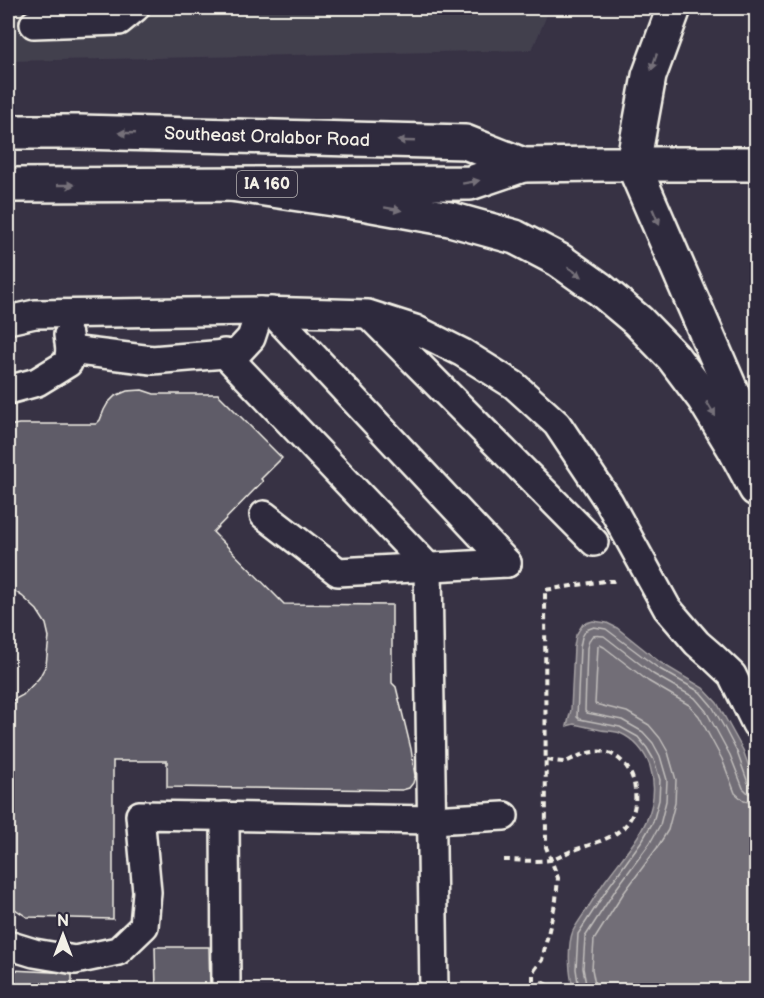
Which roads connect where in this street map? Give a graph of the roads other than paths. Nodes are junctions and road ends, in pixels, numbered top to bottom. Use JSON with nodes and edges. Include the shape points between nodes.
{"nodes":[{"id":1,"x":135,"y":8,"type":"edge"},
{"id":2,"x":674,"y":8,"type":"edge"},
{"id":3,"x":34,"y":24,"type":"dead end"},
{"id":4,"x":8,"y":132,"type":"edge"},
{"id":5,"x":633,"y":164,"type":"junction"},
{"id":6,"x":756,"y":164,"type":"edge"},
{"id":7,"x":523,"y":165,"type":"junction"},
{"id":8,"x":231,"y":184,"type":"junction"},
{"id":9,"x":8,"y":185,"type":"edge"},
{"id":10,"x":265,"y":311,"type":"junction"},
{"id":11,"x":66,"y":313,"type":"junction"},
{"id":12,"x":368,"y":314,"type":"junction"},
{"id":13,"x":8,"y":320,"type":"edge"},
{"id":14,"x":70,"y":350,"type":"junction"},
{"id":15,"x":224,"y":353,"type":"junction"},
{"id":16,"x":8,"y":390,"type":"edge"},
{"id":17,"x":756,"y":448,"type":"edge"},
{"id":18,"x":756,"y":489,"type":"edge"},
{"id":19,"x":264,"y":515,"type":"dead end"},
{"id":20,"x":594,"y":542,"type":"dead end"},
{"id":21,"x":428,"y":567,"type":"junction"},
{"id":22,"x":756,"y":724,"type":"edge"},
{"id":23,"x":225,"y":816,"type":"junction"},
{"id":24,"x":504,"y":816,"type":"dead end"},
{"id":25,"x":432,"y":820,"type":"junction"},
{"id":26,"x":8,"y":945,"type":"edge"},
{"id":27,"x":226,"y":990,"type":"edge"},
{"id":28,"x":434,"y":990,"type":"edge"}],
"edges":[{"from":1,"to":3,"type":"lane","via":[[119,21]]},
{"from":2,"to":5,"type":"main road","one_way":true,"via":[[649,76]]},
{"from":7,"to":4,"type":"main road","name":"Southeast Oralabor Road","number":"IA 160","one_way":true,"via":[[465,142]]},
{"from":5,"to":6,"type":"main road","name":"Southeast Oralabor Road","number":"IA 160"},
{"from":5,"to":7,"type":"main road","name":"Southeast Oralabor Road","number":"IA 160"},
{"from":5,"to":17,"type":"main road","one_way":true},
{"from":8,"to":7,"type":"main road","name":"Southeast Oralabor Road","number":"IA 160","one_way":true,"via":[[470,183]]},
{"from":9,"to":8,"type":"main road","name":"Southeast Oralabor Road","number":"IA 160","one_way":true},
{"from":8,"to":18,"type":"main road","one_way":true,"via":[[450,219],[514,237],[559,261],[608,295],[673,357],[703,397]]},
{"from":10,"to":11,"type":"lane"},
{"from":10,"to":12,"type":"lane"},
{"from":10,"to":15,"type":"lane","via":[[251,338],[237,353]]},
{"from":10,"to":21,"type":"lane","via":[[507,563]]},
{"from":11,"to":13,"type":"lane"},
{"from":11,"to":14,"type":"lane"},
{"from":12,"to":20,"type":"lane"},
{"from":12,"to":22,"type":"lane","via":[[415,329],[463,353],[514,385],[557,424],[609,502],[667,608],[732,675]]},
{"from":14,"to":15,"type":"lane","via":[[152,360]]},
{"from":14,"to":16,"type":"lane","via":[[68,363],[37,382]]},
{"from":15,"to":21,"type":"lane"},
{"from":19,"to":21,"type":"lane","via":[[338,572]]},
{"from":21,"to":25,"type":"lane"},
{"from":23,"to":25,"type":"lane"},
{"from":23,"to":26,"type":"lane","via":[[140,815],[147,892],[144,926],[117,951],[75,960]]},
{"from":23,"to":27,"type":"lane"},
{"from":24,"to":25,"type":"lane"},
{"from":25,"to":28,"type":"lane"}]}
